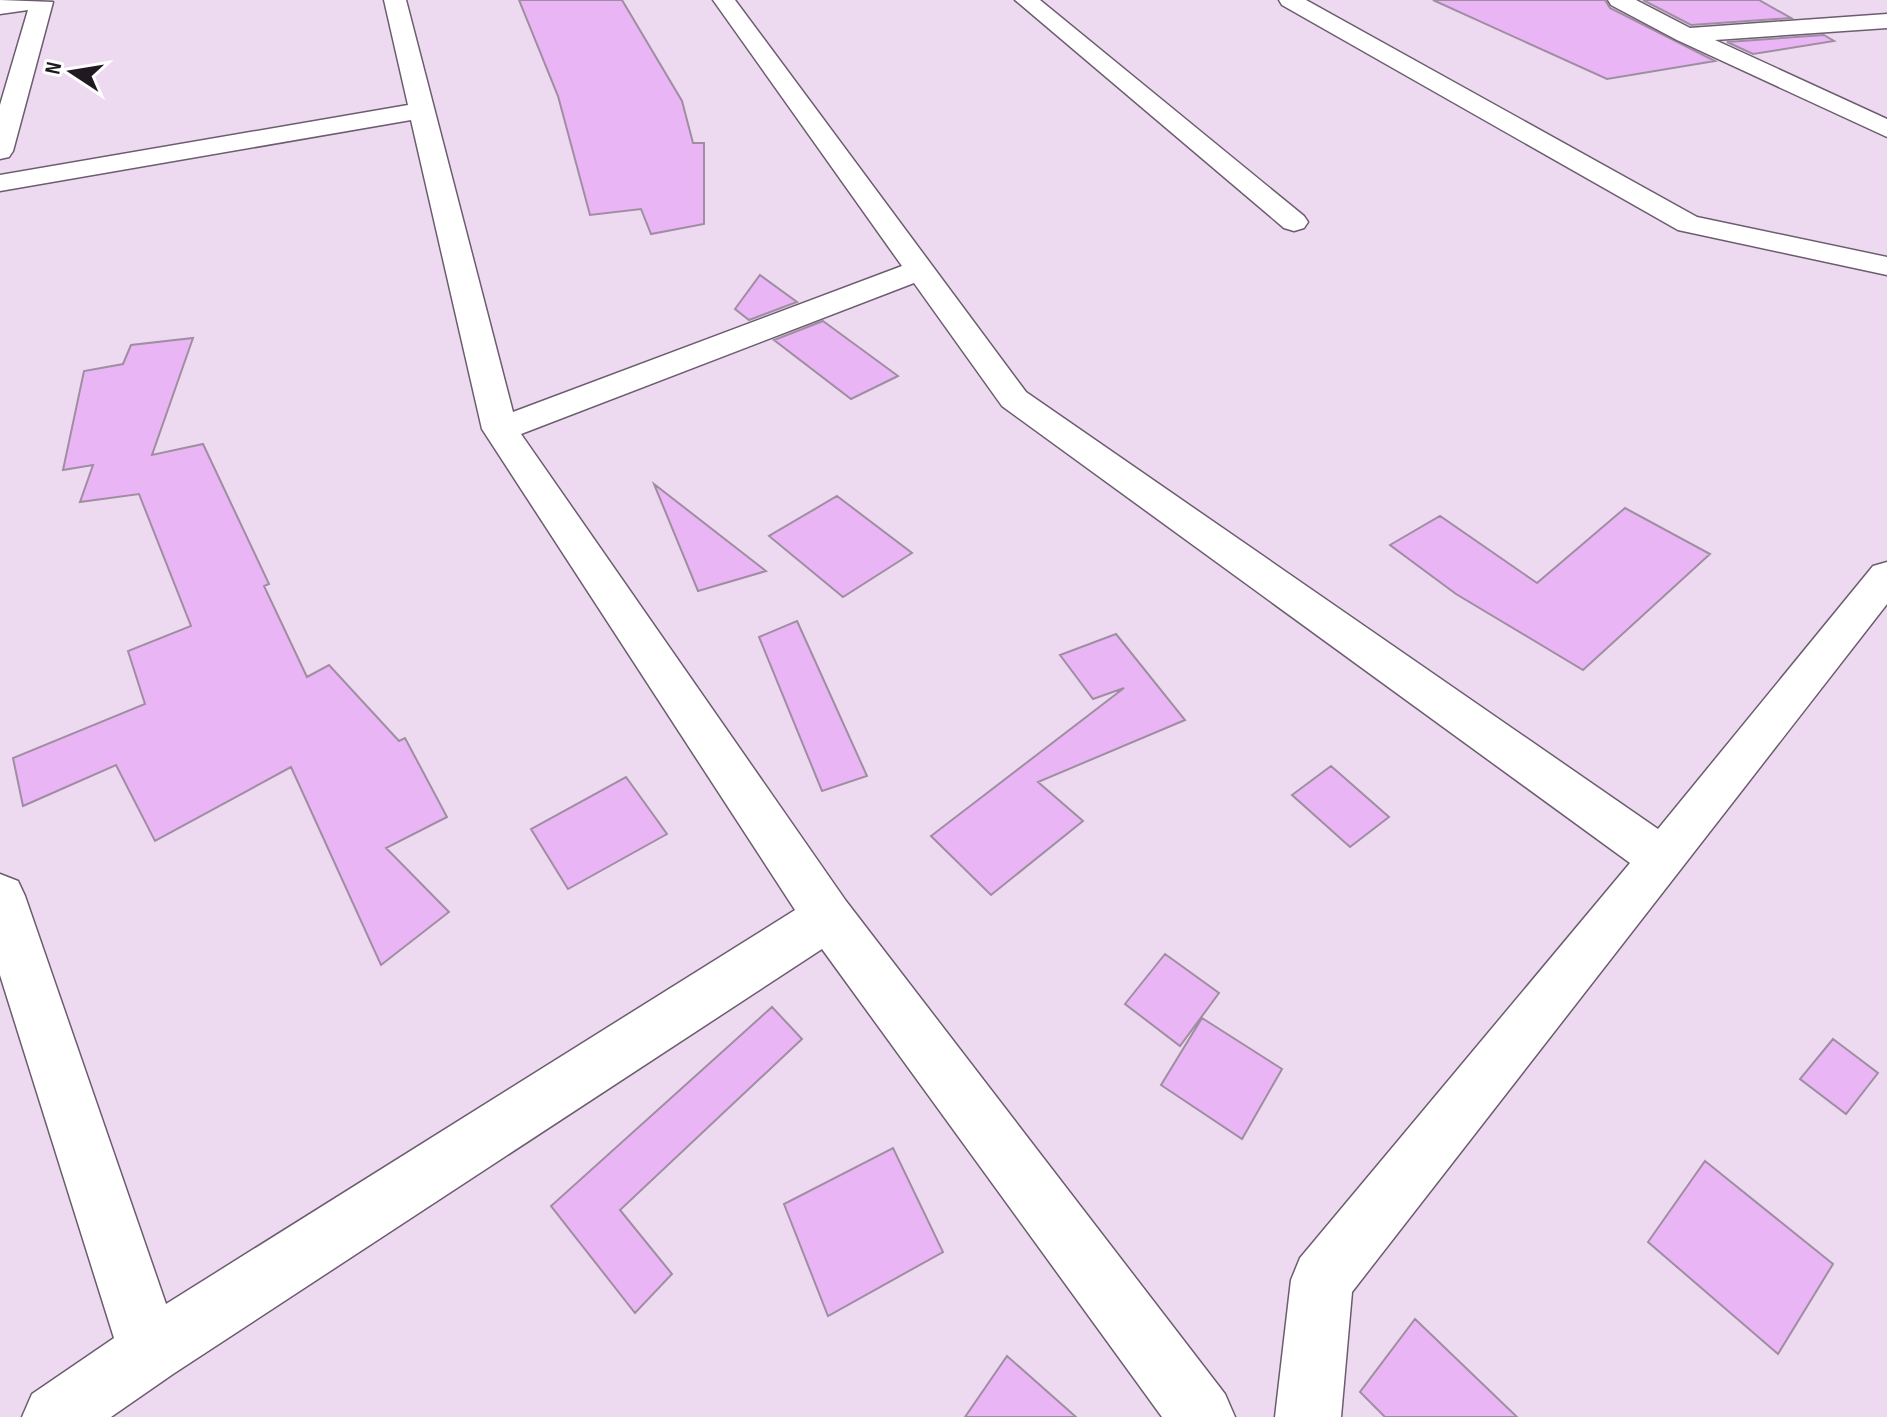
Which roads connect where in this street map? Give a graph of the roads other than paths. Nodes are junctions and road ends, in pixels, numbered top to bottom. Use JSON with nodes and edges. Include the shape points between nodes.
{"nodes":[{"id":1,"x":395,"y":0,"type":"edge"},
{"id":2,"x":724,"y":0,"type":"edge"},
{"id":3,"x":1026,"y":0,"type":"edge"},
{"id":4,"x":1290,"y":0,"type":"edge"},
{"id":5,"x":1619,"y":0,"type":"edge"},
{"id":6,"x":42,"y":1,"type":"edge"},
{"id":7,"x":0,"y":7,"type":"edge"},
{"id":8,"x":1887,"y":21,"type":"edge"},
{"id":9,"x":1685,"y":35,"type":"junction"},
{"id":10,"x":28,"y":51,"type":"junction"},
{"id":11,"x":0,"y":55,"type":"edge"},
{"id":12,"x":424,"y":110,"type":"junction"},
{"id":13,"x":1887,"y":129,"type":"edge"},
{"id":14,"x":0,"y":151,"type":"edge"},
{"id":15,"x":0,"y":183,"type":"edge"},
{"id":16,"x":1294,"y":222,"type":"dead end"},
{"id":17,"x":1887,"y":266,"type":"edge"},
{"id":18,"x":920,"y":270,"type":"junction"},
{"id":19,"x":500,"y":429,"type":"junction"},
{"id":20,"x":1887,"y":576,"type":"edge"},
{"id":21,"x":1663,"y":859,"type":"junction"},
{"id":22,"x":0,"y":896,"type":"edge"},
{"id":23,"x":828,"y":917,"type":"junction"},
{"id":24,"x":150,"y":1351,"type":"junction"},
{"id":25,"x":55,"y":1417,"type":"edge"},
{"id":26,"x":1202,"y":1417,"type":"edge"},
{"id":27,"x":1308,"y":1417,"type":"edge"}],
"edges":[{"from":1,"to":12,"type":"street"},
{"from":2,"to":18,"type":"street"},
{"from":3,"to":16,"type":"street"},
{"from":4,"to":17,"type":"street","via":[[1688,224]]},
{"from":5,"to":9,"type":"street"},
{"from":6,"to":7,"type":"street"},
{"from":6,"to":10,"type":"street"},
{"from":8,"to":9,"type":"street"},
{"from":9,"to":13,"type":"street"},
{"from":10,"to":11,"type":"street"},
{"from":10,"to":14,"type":"street"},
{"from":12,"to":15,"type":"street"},
{"from":12,"to":19,"type":"street"},
{"from":18,"to":19,"type":"street"},
{"from":18,"to":21,"type":"street","via":[[1014,399]]},
{"from":19,"to":23,"type":"street"},
{"from":20,"to":21,"type":"street"},
{"from":21,"to":27,"type":"street","via":[[1322,1280]]},
{"from":22,"to":24,"type":"street"},
{"from":23,"to":24,"type":"street"},
{"from":23,"to":26,"type":"street"},
{"from":24,"to":25,"type":"street"}]}
